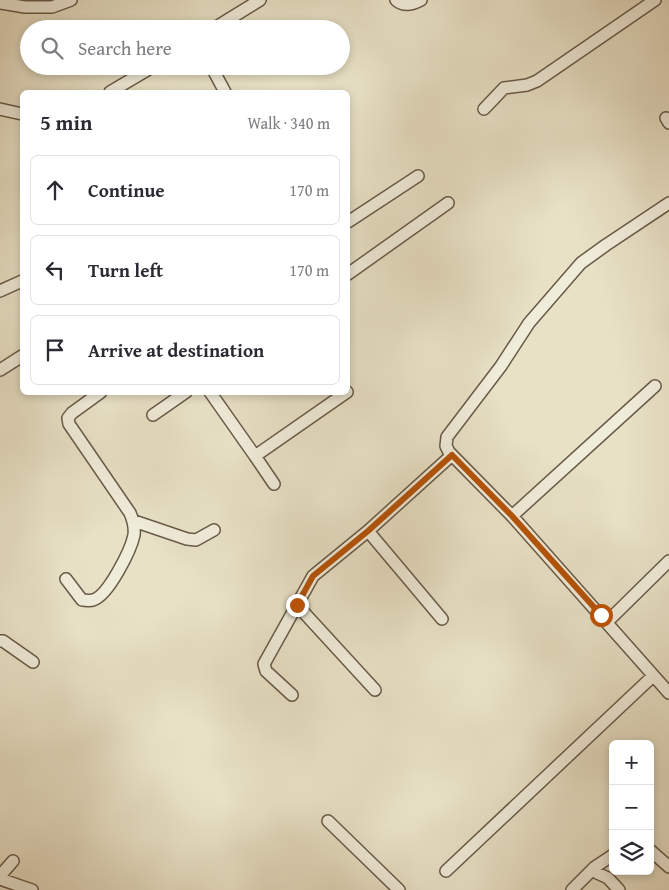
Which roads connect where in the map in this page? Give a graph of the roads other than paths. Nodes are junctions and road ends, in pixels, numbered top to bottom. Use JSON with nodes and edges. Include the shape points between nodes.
{"nodes":[{"id":1,"x":71,"y":0,"type":"edge"},
{"id":2,"x":396,"y":0,"type":"edge"},
{"id":3,"x":422,"y":0,"type":"edge"},
{"id":4,"x":655,"y":0,"type":"edge"},
{"id":5,"x":252,"y":2,"type":"edge"},
{"id":6,"x":0,"y":3,"type":"edge"},
{"id":7,"x":226,"y":20,"type":"edge"},
{"id":8,"x":139,"y":75,"type":"edge"},
{"id":9,"x":216,"y":75,"type":"edge"},
{"id":10,"x":113,"y":90,"type":"edge"},
{"id":11,"x":223,"y":90,"type":"edge"},
{"id":12,"x":0,"y":109,"type":"edge"},
{"id":13,"x":484,"y":109,"type":"dead end"},
{"id":14,"x":20,"y":114,"type":"edge"},
{"id":15,"x":418,"y":176,"type":"dead end"},
{"id":16,"x":448,"y":203,"type":"dead end"},
{"id":17,"x":669,"y":203,"type":"edge"},
{"id":18,"x":350,"y":221,"type":"edge"},
{"id":19,"x":350,"y":273,"type":"edge"},
{"id":20,"x":20,"y":282,"type":"edge"},
{"id":21,"x":0,"y":291,"type":"edge"},
{"id":22,"x":20,"y":357,"type":"edge"},
{"id":23,"x":0,"y":370,"type":"edge"},
{"id":24,"x":655,"y":386,"type":"dead end"},
{"id":25,"x":97,"y":395,"type":"edge"},
{"id":26,"x":182,"y":395,"type":"edge"},
{"id":27,"x":212,"y":395,"type":"edge"},
{"id":28,"x":344,"y":395,"type":"edge"},
{"id":29,"x":153,"y":415,"type":"dead end"},
{"id":30,"x":452,"y":455,"type":"junction"},
{"id":31,"x":255,"y":456,"type":"junction"},
{"id":32,"x":274,"y":484,"type":"dead end"},
{"id":33,"x":512,"y":516,"type":"junction"},
{"id":34,"x":134,"y":522,"type":"junction"},
{"id":35,"x":214,"y":530,"type":"dead end"},
{"id":36,"x":368,"y":531,"type":"junction"},
{"id":37,"x":669,"y":561,"type":"edge"},
{"id":38,"x":66,"y":579,"type":"dead end"},
{"id":39,"x":297,"y":605,"type":"junction"},
{"id":40,"x":442,"y":619,"type":"dead end"},
{"id":41,"x":607,"y":622,"type":"junction"},
{"id":42,"x":0,"y":641,"type":"edge"},
{"id":43,"x":33,"y":662,"type":"dead end"},
{"id":44,"x":653,"y":676,"type":"junction"},
{"id":45,"x":375,"y":690,"type":"dead end"},
{"id":46,"x":669,"y":694,"type":"edge"},
{"id":47,"x":292,"y":695,"type":"dead end"},
{"id":48,"x":328,"y":822,"type":"dead end"},
{"id":49,"x":654,"y":854,"type":"edge"},
{"id":50,"x":609,"y":858,"type":"edge"},
{"id":51,"x":13,"y":861,"type":"dead end"},
{"id":52,"x":595,"y":867,"type":"junction"},
{"id":53,"x":669,"y":867,"type":"edge"},
{"id":54,"x":446,"y":871,"type":"dead end"},
{"id":55,"x":0,"y":878,"type":"edge"},
{"id":56,"x":32,"y":890,"type":"edge"},
{"id":57,"x":399,"y":890,"type":"edge"},
{"id":58,"x":572,"y":890,"type":"edge"},
{"id":59,"x":619,"y":890,"type":"edge"}],
"edges":[{"from":1,"to":6,"type":"street","via":[[52,7]]},
{"from":2,"to":3,"type":"street","via":[[404,5]]},
{"from":4,"to":13,"type":"street","via":[[537,81],[504,88]]},
{"from":5,"to":7,"type":"street"},
{"from":8,"to":10,"type":"street"},
{"from":9,"to":11,"type":"street"},
{"from":12,"to":14,"type":"street"},
{"from":15,"to":18,"type":"street"},
{"from":16,"to":19,"type":"street"},
{"from":17,"to":30,"type":"street","via":[[581,263],[529,323],[447,437],[446,446]]},
{"from":20,"to":21,"type":"street"},
{"from":22,"to":23,"type":"street"},
{"from":24,"to":33,"type":"street"},
{"from":25,"to":34,"type":"street","via":[[72,412],[69,424],[122,499]]},
{"from":26,"to":29,"type":"street"},
{"from":27,"to":31,"type":"street"},
{"from":28,"to":31,"type":"street"},
{"from":30,"to":33,"type":"street"},
{"from":30,"to":36,"type":"street"},
{"from":31,"to":32,"type":"street"},
{"from":33,"to":41,"type":"street"},
{"from":34,"to":35,"type":"street","via":[[196,540]]},
{"from":34,"to":38,"type":"street","via":[[134,536],[111,584],[101,595],[93,600],[82,600]]},
{"from":36,"to":39,"type":"street","via":[[313,576]]},
{"from":36,"to":40,"type":"street"},
{"from":37,"to":41,"type":"street"},
{"from":39,"to":45,"type":"street"},
{"from":39,"to":47,"type":"street","via":[[264,664],[266,671]]},
{"from":41,"to":44,"type":"street"},
{"from":42,"to":43,"type":"street"},
{"from":44,"to":46,"type":"street"},
{"from":44,"to":54,"type":"street"},
{"from":48,"to":57,"type":"street"},
{"from":49,"to":53,"type":"street"},
{"from":50,"to":52,"type":"street"},
{"from":51,"to":55,"type":"street"},
{"from":52,"to":58,"type":"street"},
{"from":52,"to":59,"type":"street","via":[[597,873],[608,878]]},
{"from":55,"to":56,"type":"street"}]}
